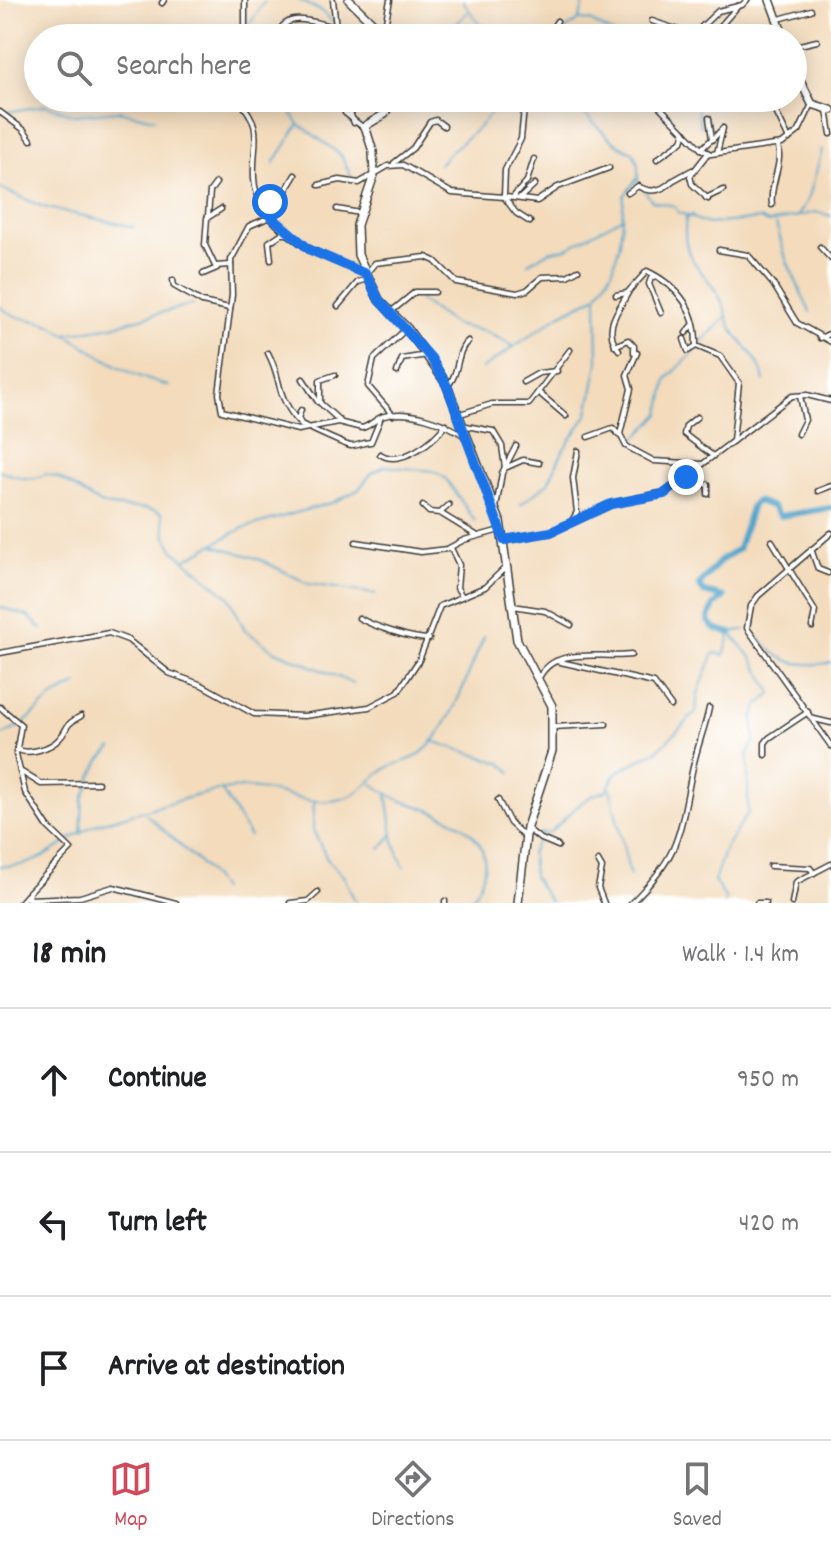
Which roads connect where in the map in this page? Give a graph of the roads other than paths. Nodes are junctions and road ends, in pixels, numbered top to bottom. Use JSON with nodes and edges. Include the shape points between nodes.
{"nodes":[{"id":1,"x":245,"y":0,"type":"edge"},
{"id":2,"x":333,"y":0,"type":"edge"},
{"id":3,"x":390,"y":0,"type":"edge"},
{"id":4,"x":747,"y":0,"type":"edge"},
{"id":5,"x":770,"y":0,"type":"edge"},
{"id":6,"x":351,"y":1,"type":"edge"},
{"id":7,"x":739,"y":6,"type":"junction"},
{"id":8,"x":811,"y":10,"type":"dead end"},
{"id":9,"x":777,"y":19,"type":"junction"},
{"id":10,"x":557,"y":21,"type":"dead end"},
{"id":11,"x":652,"y":21,"type":"dead end"},
{"id":12,"x":245,"y":24,"type":"edge"},
{"id":13,"x":286,"y":24,"type":"edge"},
{"id":14,"x":324,"y":24,"type":"edge"},
{"id":15,"x":336,"y":24,"type":"edge"},
{"id":16,"x":374,"y":24,"type":"edge"},
{"id":17,"x":387,"y":24,"type":"edge"},
{"id":18,"x":555,"y":24,"type":"edge"},
{"id":19,"x":656,"y":24,"type":"edge"},
{"id":20,"x":707,"y":24,"type":"edge"},
{"id":21,"x":722,"y":24,"type":"edge"},
{"id":22,"x":779,"y":24,"type":"edge"},
{"id":23,"x":817,"y":41,"type":"dead end"},
{"id":24,"x":807,"y":43,"type":"edge"},
{"id":25,"x":807,"y":94,"type":"edge"},
{"id":26,"x":812,"y":104,"type":"junction"},
{"id":27,"x":829,"y":110,"type":"edge"},
{"id":28,"x":0,"y":112,"type":"edge"},
{"id":29,"x":247,"y":112,"type":"edge"},
{"id":30,"x":350,"y":112,"type":"edge"},
{"id":31,"x":385,"y":112,"type":"edge"},
{"id":32,"x":524,"y":112,"type":"edge"},
{"id":33,"x":665,"y":112,"type":"edge"},
{"id":34,"x":776,"y":112,"type":"edge"},
{"id":35,"x":345,"y":113,"type":"dead end"},
{"id":36,"x":709,"y":118,"type":"dead end"},
{"id":37,"x":354,"y":123,"type":"junction"},
{"id":38,"x":444,"y":126,"type":"dead end"},
{"id":39,"x":365,"y":129,"type":"junction"},
{"id":40,"x":685,"y":132,"type":"junction"},
{"id":41,"x":831,"y":134,"type":"edge"},
{"id":42,"x":789,"y":139,"type":"junction"},
{"id":43,"x":31,"y":140,"type":"dead end"},
{"id":44,"x":712,"y":140,"type":"junction"},
{"id":45,"x":778,"y":146,"type":"junction"},
{"id":46,"x":701,"y":149,"type":"junction"},
{"id":47,"x":708,"y":153,"type":"junction"},
{"id":48,"x":717,"y":153,"type":"junction"},
{"id":49,"x":534,"y":159,"type":"dead end"},
{"id":50,"x":657,"y":159,"type":"dead end"},
{"id":51,"x":392,"y":165,"type":"junction"},
{"id":52,"x":609,"y":168,"type":"dead end"},
{"id":53,"x":694,"y":169,"type":"junction"},
{"id":54,"x":295,"y":175,"type":"dead end"},
{"id":55,"x":374,"y":175,"type":"junction"},
{"id":56,"x":216,"y":183,"type":"dead end"},
{"id":57,"x":535,"y":184,"type":"dead end"},
{"id":58,"x":319,"y":185,"type":"dead end"},
{"id":59,"x":723,"y":190,"type":"dead end"},
{"id":60,"x":628,"y":193,"type":"dead end"},
{"id":61,"x":504,"y":197,"type":"junction"},
{"id":62,"x":517,"y":197,"type":"junction"},
{"id":63,"x":772,"y":205,"type":"dead end"},
{"id":64,"x":263,"y":207,"type":"junction"},
{"id":65,"x":221,"y":209,"type":"dead end"},
{"id":66,"x":337,"y":209,"type":"dead end"},
{"id":67,"x":360,"y":213,"type":"junction"},
{"id":68,"x":208,"y":216,"type":"junction"},
{"id":69,"x":270,"y":217,"type":"junction"},
{"id":70,"x":530,"y":222,"type":"dead end"},
{"id":71,"x":290,"y":234,"type":"junction"},
{"id":72,"x":820,"y":247,"type":"dead end"},
{"id":73,"x":719,"y":250,"type":"dead end"},
{"id":74,"x":831,"y":259,"type":"edge"},
{"id":75,"x":271,"y":260,"type":"dead end"},
{"id":76,"x":231,"y":265,"type":"junction"},
{"id":77,"x":217,"y":268,"type":"junction"},
{"id":78,"x":578,"y":270,"type":"dead end"},
{"id":79,"x":203,"y":274,"type":"dead end"},
{"id":80,"x":656,"y":276,"type":"junction"},
{"id":81,"x":367,"y":277,"type":"junction"},
{"id":82,"x":173,"y":280,"type":"dead end"},
{"id":83,"x":629,"y":291,"type":"junction"},
{"id":84,"x":435,"y":292,"type":"dead end"},
{"id":85,"x":616,"y":295,"type":"dead end"},
{"id":86,"x":338,"y":306,"type":"dead end"},
{"id":87,"x":229,"y":308,"type":"junction"},
{"id":88,"x":390,"y":312,"type":"junction"},
{"id":89,"x":661,"y":313,"type":"dead end"},
{"id":90,"x":695,"y":323,"type":"junction"},
{"id":91,"x":407,"y":328,"type":"junction"},
{"id":92,"x":831,"y":333,"type":"edge"},
{"id":93,"x":820,"y":338,"type":"junction"},
{"id":94,"x":468,"y":341,"type":"dead end"},
{"id":95,"x":831,"y":342,"type":"edge"},
{"id":96,"x":696,"y":346,"type":"junction"},
{"id":97,"x":570,"y":350,"type":"dead end"},
{"id":98,"x":268,"y":353,"type":"dead end"},
{"id":99,"x":637,"y":353,"type":"dead end"},
{"id":100,"x":429,"y":355,"type":"junction"},
{"id":101,"x":632,"y":359,"type":"junction"},
{"id":102,"x":557,"y":371,"type":"junction"},
{"id":103,"x":397,"y":372,"type":"dead end"},
{"id":104,"x":335,"y":375,"type":"dead end"},
{"id":105,"x":303,"y":379,"type":"dead end"},
{"id":106,"x":523,"y":382,"type":"dead end"},
{"id":107,"x":447,"y":386,"type":"junction"},
{"id":108,"x":538,"y":392,"type":"junction"},
{"id":109,"x":800,"y":395,"type":"junction"},
{"id":110,"x":831,"y":401,"type":"edge"},
{"id":111,"x":320,"y":404,"type":"junction"},
{"id":112,"x":301,"y":410,"type":"dead end"},
{"id":113,"x":457,"y":414,"type":"junction"},
{"id":114,"x":394,"y":416,"type":"junction"},
{"id":115,"x":566,"y":416,"type":"dead end"},
{"id":116,"x":381,"y":417,"type":"junction"},
{"id":117,"x":697,"y":417,"type":"dead end"},
{"id":118,"x":298,"y":422,"type":"junction"},
{"id":119,"x":341,"y":422,"type":"junction"},
{"id":120,"x":446,"y":424,"type":"junction"},
{"id":121,"x":461,"y":425,"type":"junction"},
{"id":122,"x":313,"y":429,"type":"junction"},
{"id":123,"x":798,"y":434,"type":"dead end"},
{"id":124,"x":466,"y":437,"type":"junction"},
{"id":125,"x":588,"y":437,"type":"dead end"},
{"id":126,"x":621,"y":438,"type":"junction"},
{"id":127,"x":733,"y":441,"type":"junction"},
{"id":128,"x":516,"y":446,"type":"dead end"},
{"id":129,"x":578,"y":451,"type":"dead end"},
{"id":130,"x":380,"y":454,"type":"dead end"},
{"id":131,"x":713,"y":456,"type":"junction"},
{"id":132,"x":539,"y":463,"type":"dead end"},
{"id":133,"x":703,"y":464,"type":"junction"},
{"id":134,"x":505,"y":468,"type":"junction"},
{"id":135,"x":686,"y":477,"type":"junction"},
{"id":136,"x":831,"y":486,"type":"edge"},
{"id":137,"x":818,"y":491,"type":"dead end"},
{"id":138,"x":708,"y":494,"type":"dead end"},
{"id":139,"x":449,"y":505,"type":"dead end"},
{"id":140,"x":423,"y":506,"type":"dead end"},
{"id":141,"x":495,"y":510,"type":"junction"},
{"id":142,"x":440,"y":513,"type":"junction"},
{"id":143,"x":569,"y":525,"type":"junction"},
{"id":144,"x":502,"y":529,"type":"junction"},
{"id":145,"x":831,"y":533,"type":"edge"},
{"id":146,"x":478,"y":536,"type":"junction"},
{"id":147,"x":504,"y":540,"type":"junction"},
{"id":148,"x":772,"y":541,"type":"dead end"},
{"id":149,"x":356,"y":542,"type":"dead end"},
{"id":150,"x":451,"y":548,"type":"junction"},
{"id":151,"x":811,"y":549,"type":"junction"},
{"id":152,"x":507,"y":566,"type":"junction"},
{"id":153,"x":791,"y":568,"type":"junction"},
{"id":154,"x":828,"y":573,"type":"dead end"},
{"id":155,"x":462,"y":596,"type":"junction"},
{"id":156,"x":513,"y":606,"type":"junction"},
{"id":157,"x":359,"y":618,"type":"dead end"},
{"id":158,"x":571,"y":625,"type":"dead end"},
{"id":159,"x":812,"y":627,"type":"dead end"},
{"id":160,"x":429,"y":639,"type":"junction"},
{"id":161,"x":0,"y":653,"type":"edge"},
{"id":162,"x":631,"y":655,"type":"dead end"},
{"id":163,"x":556,"y":661,"type":"junction"},
{"id":164,"x":538,"y":680,"type":"junction"},
{"id":165,"x":671,"y":706,"type":"dead end"},
{"id":166,"x":0,"y":707,"type":"edge"},
{"id":167,"x":709,"y":708,"type":"dead end"},
{"id":168,"x":809,"y":711,"type":"junction"},
{"id":169,"x":81,"y":716,"type":"dead end"},
{"id":170,"x":814,"y":719,"type":"junction"},
{"id":171,"x":831,"y":723,"type":"edge"},
{"id":172,"x":606,"y":724,"type":"dead end"},
{"id":173,"x":554,"y":727,"type":"junction"},
{"id":174,"x":831,"y":746,"type":"edge"},
{"id":175,"x":17,"y":749,"type":"junction"},
{"id":176,"x":765,"y":755,"type":"dead end"},
{"id":177,"x":20,"y":771,"type":"junction"},
{"id":178,"x":98,"y":783,"type":"dead end"},
{"id":179,"x":498,"y":800,"type":"dead end"},
{"id":180,"x":527,"y":827,"type":"junction"},
{"id":181,"x":525,"y":837,"type":"junction"},
{"id":182,"x":558,"y":846,"type":"dead end"},
{"id":183,"x":598,"y":861,"type":"dead end"},
{"id":184,"x":831,"y":864,"type":"edge"},
{"id":185,"x":770,"y":866,"type":"dead end"},
{"id":186,"x":814,"y":873,"type":"junction"},
{"id":187,"x":318,"y":892,"type":"dead end"},
{"id":188,"x":27,"y":895,"type":"junction"},
{"id":189,"x":20,"y":903,"type":"edge"},
{"id":190,"x":176,"y":903,"type":"edge"},
{"id":191,"x":290,"y":903,"type":"edge"},
{"id":192,"x":518,"y":903,"type":"edge"},
{"id":193,"x":604,"y":903,"type":"edge"},
{"id":194,"x":631,"y":903,"type":"edge"},
{"id":195,"x":757,"y":903,"type":"edge"},
{"id":196,"x":766,"y":903,"type":"edge"},
{"id":197,"x":792,"y":903,"type":"edge"}],
"edges":[{"from":1,"to":12,"type":"street"},
{"from":2,"to":15,"type":"street"},
{"from":3,"to":17,"type":"street"},
{"from":4,"to":7,"type":"street"},
{"from":5,"to":9,"type":"street"},
{"from":6,"to":16,"type":"street"},
{"from":7,"to":20,"type":"street","via":[[718,11]]},
{"from":7,"to":21,"type":"street"},
{"from":8,"to":9,"type":"street"},
{"from":9,"to":22,"type":"street"},
{"from":10,"to":18,"type":"street"},
{"from":11,"to":19,"type":"street"},
{"from":13,"to":14,"type":"street","via":[[301,18]]},
{"from":23,"to":24,"type":"street"},
{"from":25,"to":26,"type":"street"},
{"from":26,"to":27,"type":"street"},
{"from":26,"to":42,"type":"street"},
{"from":27,"to":41,"type":"street"},
{"from":28,"to":43,"type":"street"},
{"from":29,"to":64,"type":"street","via":[[256,124],[254,179]]},
{"from":30,"to":37,"type":"street"},
{"from":31,"to":39,"type":"street"},
{"from":32,"to":61,"type":"street","via":[[521,139],[505,170]]},
{"from":33,"to":40,"type":"street"},
{"from":34,"to":42,"type":"street"},
{"from":35,"to":37,"type":"street"},
{"from":36,"to":44,"type":"street"},
{"from":37,"to":39,"type":"street"},
{"from":38,"to":51,"type":"street","via":[[430,122],[413,148]]},
{"from":39,"to":55,"type":"street"},
{"from":40,"to":46,"type":"street"},
{"from":40,"to":50,"type":"street","via":[[682,141]]},
{"from":42,"to":45,"type":"street"},
{"from":44,"to":46,"type":"street"},
{"from":44,"to":48,"type":"street","via":[[723,128]]},
{"from":45,"to":48,"type":"street"},
{"from":45,"to":63,"type":"street"},
{"from":46,"to":47,"type":"street"},
{"from":47,"to":48,"type":"street"},
{"from":47,"to":53,"type":"street"},
{"from":49,"to":62,"type":"street"},
{"from":51,"to":55,"type":"street"},
{"from":51,"to":61,"type":"street","via":[[407,166],[452,193]]},
{"from":52,"to":62,"type":"street","via":[[537,201]]},
{"from":53,"to":59,"type":"street","via":[[690,181],[707,198]]},
{"from":53,"to":60,"type":"street","via":[[660,190],[638,186]]},
{"from":54,"to":64,"type":"street","via":[[285,192]]},
{"from":55,"to":58,"type":"street","via":[[359,183]]},
{"from":55,"to":67,"type":"street"},
{"from":56,"to":68,"type":"street"},
{"from":57,"to":62,"type":"street"},
{"from":61,"to":62,"type":"street"},
{"from":61,"to":70,"type":"street"},
{"from":64,"to":69,"type":"street"},
{"from":65,"to":68,"type":"street"},
{"from":66,"to":67,"type":"street"},
{"from":67,"to":81,"type":"street","via":[[356,244]]},
{"from":68,"to":77,"type":"street","via":[[205,245]]},
{"from":69,"to":71,"type":"street"},
{"from":69,"to":76,"type":"street","via":[[247,228]]},
{"from":71,"to":75,"type":"street","via":[[269,242]]},
{"from":71,"to":81,"type":"street"},
{"from":72,"to":74,"type":"street"},
{"from":73,"to":93,"type":"street","via":[[748,255],[797,323]]},
{"from":76,"to":77,"type":"street"},
{"from":76,"to":87,"type":"street"},
{"from":77,"to":79,"type":"street"},
{"from":78,"to":81,"type":"street","via":[[542,277],[517,293],[456,282],[426,257],[378,262]]},
{"from":80,"to":83,"type":"street","via":[[644,272]]},
{"from":80,"to":89,"type":"street","via":[[649,284]]},
{"from":80,"to":90,"type":"street","via":[[683,299]]},
{"from":81,"to":86,"type":"street"},
{"from":81,"to":88,"type":"street"},
{"from":82,"to":87,"type":"street","via":[[196,299]]},
{"from":83,"to":85,"type":"street"},
{"from":83,"to":101,"type":"street","via":[[613,317],[611,335],[617,348],[628,340],[634,346]]},
{"from":84,"to":88,"type":"street","via":[[415,292]]},
{"from":87,"to":122,"type":"street","via":[[221,410],[279,428]]},
{"from":88,"to":91,"type":"street"},
{"from":90,"to":96,"type":"street"},
{"from":90,"to":96,"type":"street","via":[[685,336],[688,351]]},
{"from":91,"to":100,"type":"street"},
{"from":91,"to":114,"type":"street","via":[[374,359],[368,386]]},
{"from":92,"to":93,"type":"street"},
{"from":93,"to":95,"type":"street"},
{"from":94,"to":107,"type":"street"},
{"from":96,"to":127,"type":"street","via":[[720,356],[736,377],[740,391]]},
{"from":97,"to":102,"type":"street"},
{"from":98,"to":118,"type":"street","via":[[281,401]]},
{"from":99,"to":101,"type":"street"},
{"from":100,"to":103,"type":"street","via":[[402,359]]},
{"from":100,"to":107,"type":"street"},
{"from":101,"to":126,"type":"street"},
{"from":102,"to":106,"type":"street"},
{"from":102,"to":108,"type":"street"},
{"from":104,"to":111,"type":"street","via":[[320,380]]},
{"from":105,"to":111,"type":"street"},
{"from":107,"to":113,"type":"street"},
{"from":108,"to":113,"type":"street","via":[[527,405],[492,404]]},
{"from":108,"to":115,"type":"street"},
{"from":109,"to":110,"type":"street"},
{"from":109,"to":123,"type":"street","via":[[805,420]]},
{"from":109,"to":127,"type":"street","via":[[780,403]]},
{"from":111,"to":119,"type":"street"},
{"from":112,"to":118,"type":"street"},
{"from":113,"to":121,"type":"street"},
{"from":114,"to":116,"type":"street"},
{"from":114,"to":120,"type":"street"},
{"from":116,"to":119,"type":"street","via":[[362,428]]},
{"from":116,"to":122,"type":"street","via":[[371,442],[349,447]]},
{"from":117,"to":131,"type":"street","via":[[684,434]]},
{"from":118,"to":122,"type":"street"},
{"from":119,"to":122,"type":"street"},
{"from":120,"to":124,"type":"street"},
{"from":120,"to":130,"type":"street","via":[[438,437],[400,457]]},
{"from":121,"to":124,"type":"street"},
{"from":121,"to":134,"type":"street","via":[[493,431]]},
{"from":124,"to":141,"type":"street"},
{"from":125,"to":126,"type":"street","via":[[613,428]]},
{"from":126,"to":133,"type":"street","via":[[649,459]]},
{"from":127,"to":131,"type":"street"},
{"from":128,"to":134,"type":"street"},
{"from":129,"to":143,"type":"street","via":[[573,478],[577,511]]},
{"from":131,"to":133,"type":"street"},
{"from":132,"to":134,"type":"street","via":[[525,460]]},
{"from":133,"to":135,"type":"street"},
{"from":134,"to":141,"type":"street"},
{"from":135,"to":138,"type":"street","via":[[693,484],[708,484]]},
{"from":135,"to":143,"type":"street","via":[[664,494],[611,504]]},
{"from":136,"to":137,"type":"street"},
{"from":139,"to":142,"type":"street"},
{"from":140,"to":142,"type":"street"},
{"from":141,"to":144,"type":"street"},
{"from":142,"to":146,"type":"street"},
{"from":143,"to":147,"type":"street"},
{"from":144,"to":146,"type":"street"},
{"from":144,"to":147,"type":"street"},
{"from":145,"to":151,"type":"street"},
{"from":146,"to":150,"type":"street"},
{"from":147,"to":152,"type":"street"},
{"from":148,"to":153,"type":"street"},
{"from":149,"to":150,"type":"street","via":[[421,552]]},
{"from":150,"to":155,"type":"street","via":[[459,565],[457,588]]},
{"from":151,"to":153,"type":"street"},
{"from":151,"to":154,"type":"street","via":[[818,569]]},
{"from":152,"to":155,"type":"street","via":[[485,587]]},
{"from":152,"to":156,"type":"street"},
{"from":153,"to":159,"type":"street","via":[[816,613]]},
{"from":153,"to":168,"type":"street","via":[[755,599],[747,628]]},
{"from":155,"to":160,"type":"street","via":[[440,606]]},
{"from":156,"to":158,"type":"street","via":[[545,611]]},
{"from":156,"to":164,"type":"street","via":[[517,640]]},
{"from":157,"to":160,"type":"street","via":[[411,640]]},
{"from":160,"to":161,"type":"street","via":[[405,685],[393,696],[369,707],[304,716],[254,714],[169,673],[128,640],[109,633]]},
{"from":162,"to":163,"type":"street"},
{"from":163,"to":164,"type":"street"},
{"from":163,"to":165,"type":"street","via":[[654,683]]},
{"from":164,"to":173,"type":"street","via":[[552,706]]},
{"from":166,"to":175,"type":"street","via":[[21,725]]},
{"from":167,"to":194,"type":"street","via":[[684,825],[656,877]]},
{"from":168,"to":170,"type":"street"},
{"from":168,"to":176,"type":"street","via":[[769,738]]},
{"from":169,"to":175,"type":"street","via":[[66,725],[58,740],[35,751]]},
{"from":170,"to":171,"type":"street"},
{"from":170,"to":174,"type":"street"},
{"from":172,"to":173,"type":"street"},
{"from":173,"to":180,"type":"street","via":[[549,767]]},
{"from":175,"to":177,"type":"street"},
{"from":177,"to":178,"type":"street","via":[[41,784]]},
{"from":177,"to":188,"type":"street","via":[[25,792],[43,821],[71,851]]},
{"from":179,"to":181,"type":"street"},
{"from":180,"to":181,"type":"street"},
{"from":180,"to":182,"type":"street"},
{"from":181,"to":192,"type":"street"},
{"from":183,"to":193,"type":"street","via":[[598,892]]},
{"from":184,"to":186,"type":"street"},
{"from":185,"to":186,"type":"street","via":[[810,868]]},
{"from":186,"to":197,"type":"street","via":[[796,882]]},
{"from":187,"to":191,"type":"street","via":[[308,901]]},
{"from":188,"to":189,"type":"street"},
{"from":188,"to":190,"type":"street","via":[[33,900],[70,899],[113,887]]},
{"from":195,"to":196,"type":"street"}]}
